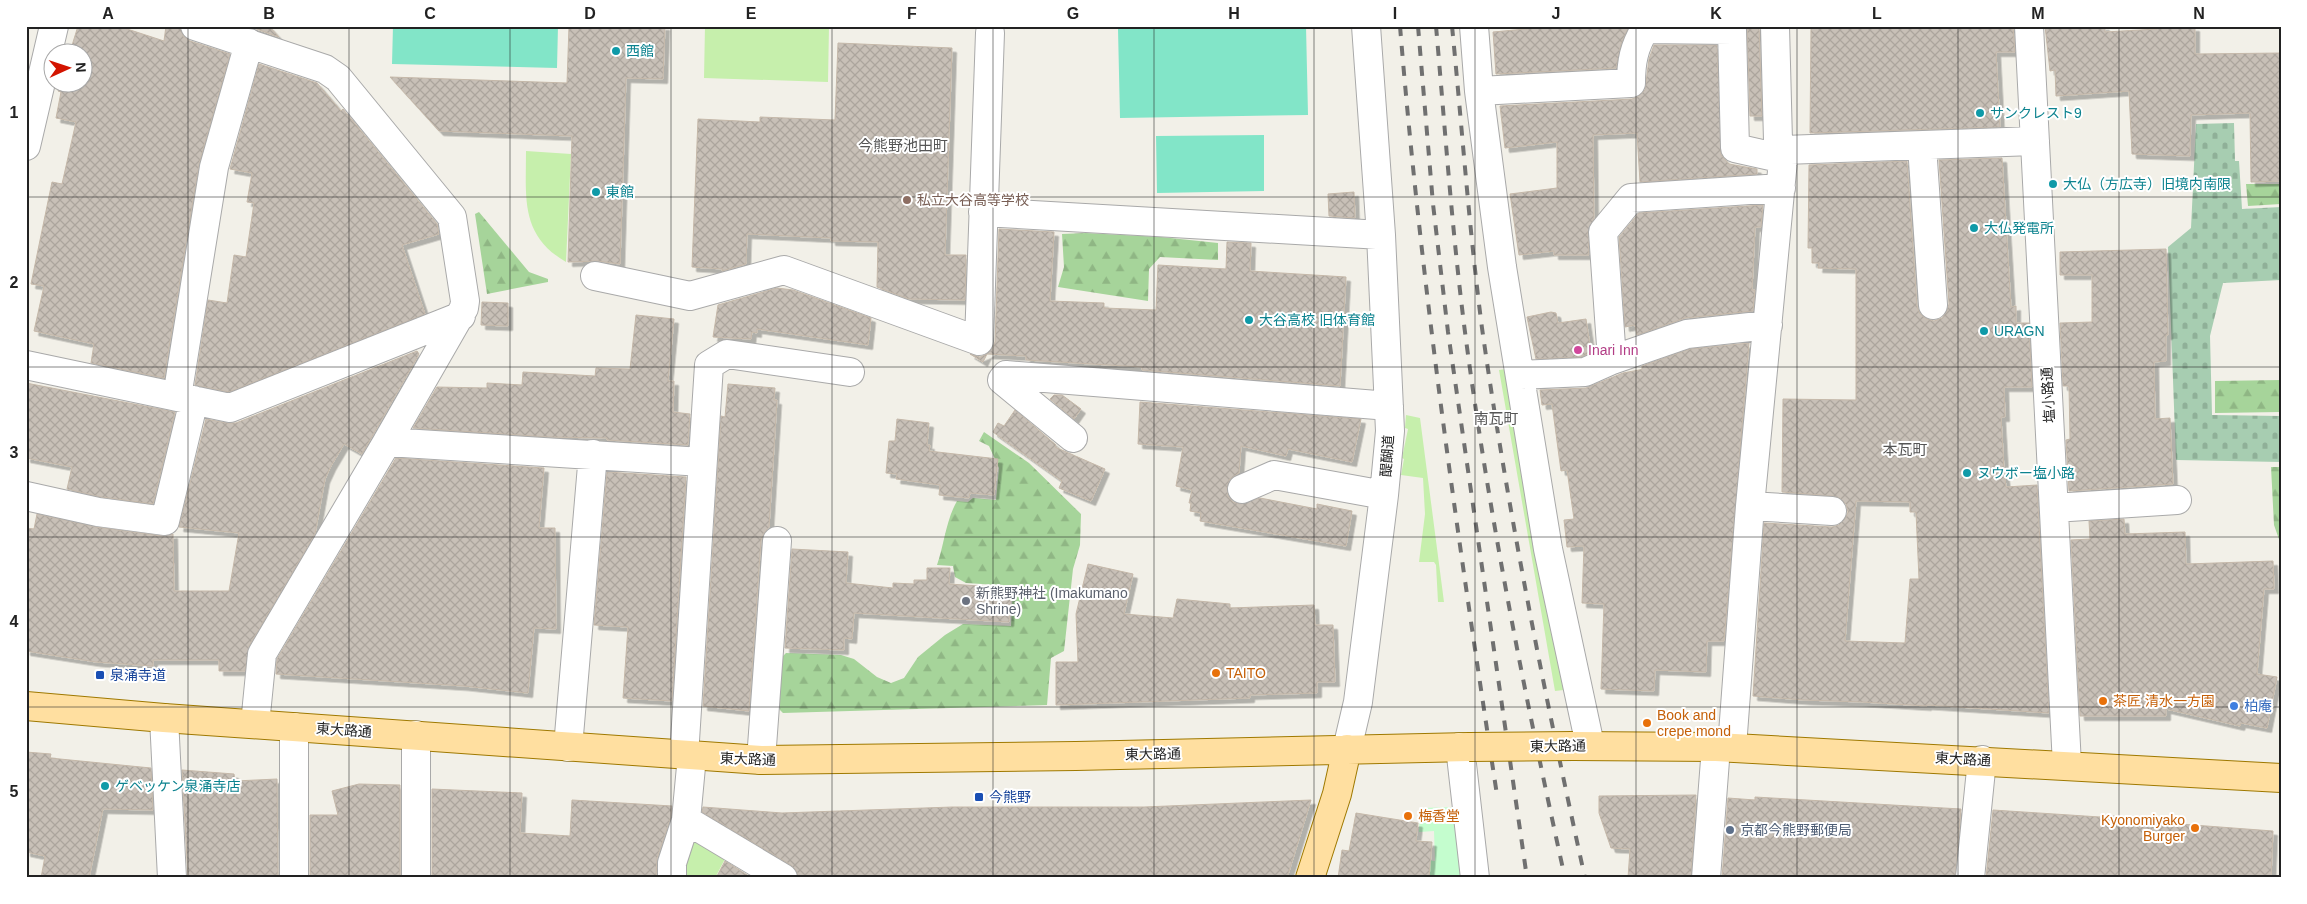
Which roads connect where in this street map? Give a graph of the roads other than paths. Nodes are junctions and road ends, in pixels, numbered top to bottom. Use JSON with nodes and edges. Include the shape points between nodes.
{"nodes":[{"id":1,"x":54,"y":26,"type":"edge"},
{"id":2,"x":195,"y":26,"type":"edge"},
{"id":3,"x":1366,"y":26,"type":"edge"},
{"id":4,"x":1474,"y":26,"type":"edge"},
{"id":5,"x":1775,"y":26,"type":"edge"},
{"id":6,"x":2029,"y":26,"type":"edge"},
{"id":7,"x":990,"y":33,"type":"dead end"},
{"id":8,"x":249,"y":43,"type":"junction"},
{"id":9,"x":1479,"y":91,"type":"junction"},
{"id":10,"x":2035,"y":141,"type":"junction"},
{"id":11,"x":26,"y":146,"type":"edge"},
{"id":12,"x":1922,"y":146,"type":"junction"},
{"id":13,"x":1784,"y":155,"type":"junction"},
{"id":14,"x":1781,"y":188,"type":"junction"},
{"id":15,"x":984,"y":212,"type":"junction"},
{"id":16,"x":1381,"y":235,"type":"junction"},
{"id":17,"x":595,"y":276,"type":"dead end"},
{"id":18,"x":1933,"y":305,"type":"dead end"},
{"id":19,"x":461,"y":316,"type":"junction"},
{"id":20,"x":1768,"y":325,"type":"junction"},
{"id":21,"x":1612,"y":360,"type":"junction"},
{"id":22,"x":26,"y":365,"type":"edge"},
{"id":23,"x":850,"y":372,"type":"dead end"},
{"id":24,"x":1521,"y":374,"type":"junction"},
{"id":25,"x":186,"y":398,"type":"junction"},
{"id":26,"x":1389,"y":406,"type":"junction"},
{"id":27,"x":1073,"y":438,"type":"dead end"},
{"id":28,"x":387,"y":442,"type":"junction"},
{"id":29,"x":593,"y":454,"type":"junction"},
{"id":30,"x":702,"y":462,"type":"junction"},
{"id":31,"x":1242,"y":489,"type":"dead end"},
{"id":32,"x":1384,"y":495,"type":"junction"},
{"id":33,"x":26,"y":496,"type":"edge"},
{"id":34,"x":2177,"y":500,"type":"dead end"},
{"id":35,"x":1750,"y":506,"type":"junction"},
{"id":36,"x":2054,"y":508,"type":"junction"},
{"id":37,"x":1832,"y":511,"type":"dead end"},
{"id":38,"x":777,"y":540,"type":"dead end"},
{"id":39,"x":26,"y":706,"type":"edge"},
{"id":40,"x":164,"y":718,"type":"junction"},
{"id":41,"x":255,"y":724,"type":"junction"},
{"id":42,"x":294,"y":727,"type":"junction"},
{"id":43,"x":416,"y":735,"type":"junction"},
{"id":44,"x":1581,"y":745,"type":"junction"},
{"id":45,"x":568,"y":747,"type":"junction"},
{"id":46,"x":1464,"y":747,"type":"junction"},
{"id":47,"x":1724,"y":747,"type":"junction"},
{"id":48,"x":1348,"y":749,"type":"junction"},
{"id":49,"x":688,"y":756,"type":"junction"},
{"id":50,"x":761,"y":760,"type":"junction"},
{"id":51,"x":1982,"y":760,"type":"junction"},
{"id":52,"x":2067,"y":765,"type":"junction"},
{"id":53,"x":2281,"y":778,"type":"edge"},
{"id":54,"x":686,"y":820,"type":"junction"},
{"id":55,"x":172,"y":878,"type":"edge"},
{"id":56,"x":294,"y":878,"type":"edge"},
{"id":57,"x":416,"y":878,"type":"edge"},
{"id":58,"x":672,"y":878,"type":"edge"},
{"id":59,"x":783,"y":878,"type":"edge"},
{"id":60,"x":1310,"y":878,"type":"edge"},
{"id":61,"x":1475,"y":878,"type":"edge"},
{"id":62,"x":1706,"y":878,"type":"edge"},
{"id":63,"x":1970,"y":878,"type":"edge"}],
"edges":[{"from":1,"to":11,"type":"street"},
{"from":2,"to":8,"type":"street"},
{"from":3,"to":16,"type":"street","name":"醍醐道"},
{"from":4,"to":9,"type":"street"},
{"from":5,"to":13,"type":"street","via":[[1778,141]]},
{"from":6,"to":10,"type":"street","name":"塩小路通"},
{"from":7,"to":15,"type":"street"},
{"from":8,"to":19,"type":"street","via":[[332,73],[452,217],[465,301]]},
{"from":8,"to":25,"type":"street","via":[[214,167]]},
{"from":9,"to":13,"type":"street","via":[[1631,83],[1632,57],[1636,42],[1645,29],[1732,30],[1735,148]]},
{"from":9,"to":24,"type":"street","via":[[1502,267]]},
{"from":10,"to":12,"type":"street"},
{"from":10,"to":36,"type":"street","name":"塩小路通"},
{"from":12,"to":13,"type":"street"},
{"from":12,"to":18,"type":"street"},
{"from":13,"to":14,"type":"street"},
{"from":14,"to":20,"type":"street"},
{"from":14,"to":21,"type":"street","via":[[1631,198],[1603,232]]},
{"from":15,"to":16,"type":"street"},
{"from":15,"to":17,"type":"street","via":[[979,341],[784,270],[690,296]]},
{"from":16,"to":26,"type":"street","name":"醍醐道"},
{"from":19,"to":25,"type":"street","via":[[230,408]]},
{"from":19,"to":28,"type":"street"},
{"from":20,"to":21,"type":"street","via":[[1687,334]]},
{"from":20,"to":35,"type":"street"},
{"from":21,"to":24,"type":"street","via":[[1585,372]]},
{"from":22,"to":25,"type":"street"},
{"from":23,"to":30,"type":"street","via":[[727,354],[709,365]]},
{"from":24,"to":44,"type":"street"},
{"from":25,"to":33,"type":"street","via":[[165,522]]},
{"from":26,"to":27,"type":"street","via":[[1006,376],[1002,380]]},
{"from":26,"to":32,"type":"street","name":"醍醐道"},
{"from":28,"to":29,"type":"street"},
{"from":28,"to":41,"type":"street","via":[[262,654]]},
{"from":29,"to":30,"type":"street"},
{"from":29,"to":45,"type":"street"},
{"from":30,"to":49,"type":"street"},
{"from":31,"to":32,"type":"street","via":[[1274,475]]},
{"from":32,"to":48,"type":"street","name":"醍醐道","via":[[1358,702]]},
{"from":34,"to":36,"type":"street"},
{"from":35,"to":37,"type":"street"},
{"from":35,"to":47,"type":"street"},
{"from":36,"to":52,"type":"street","name":"塩小路通"},
{"from":38,"to":50,"type":"street"},
{"from":39,"to":40,"type":"main road","name":"東大路通"},
{"from":40,"to":41,"type":"main road","name":"東大路通"},
{"from":40,"to":55,"type":"street"},
{"from":41,"to":42,"type":"main road","name":"東大路通"},
{"from":42,"to":43,"type":"main road","name":"東大路通"},
{"from":42,"to":56,"type":"street"},
{"from":43,"to":45,"type":"main road","name":"東大路通"},
{"from":43,"to":57,"type":"street"},
{"from":44,"to":46,"type":"main road","name":"東大路通","bridge":true},
{"from":44,"to":47,"type":"main road","name":"東大路通"},
{"from":45,"to":49,"type":"main road","name":"東大路通"},
{"from":46,"to":48,"type":"main road","name":"東大路通"},
{"from":46,"to":61,"type":"street"},
{"from":47,"to":51,"type":"main road","name":"東大路通"},
{"from":47,"to":62,"type":"street"},
{"from":48,"to":50,"type":"main road","name":"東大路通"},
{"from":48,"to":60,"type":"main road","name":"醍醐道"},
{"from":49,"to":50,"type":"main road","name":"東大路通"},
{"from":49,"to":54,"type":"street"},
{"from":51,"to":52,"type":"main road","name":"東大路通"},
{"from":51,"to":63,"type":"street"},
{"from":52,"to":53,"type":"main road","name":"東大路通"},
{"from":54,"to":58,"type":"street","via":[[672,863]]},
{"from":54,"to":59,"type":"street"}]}
